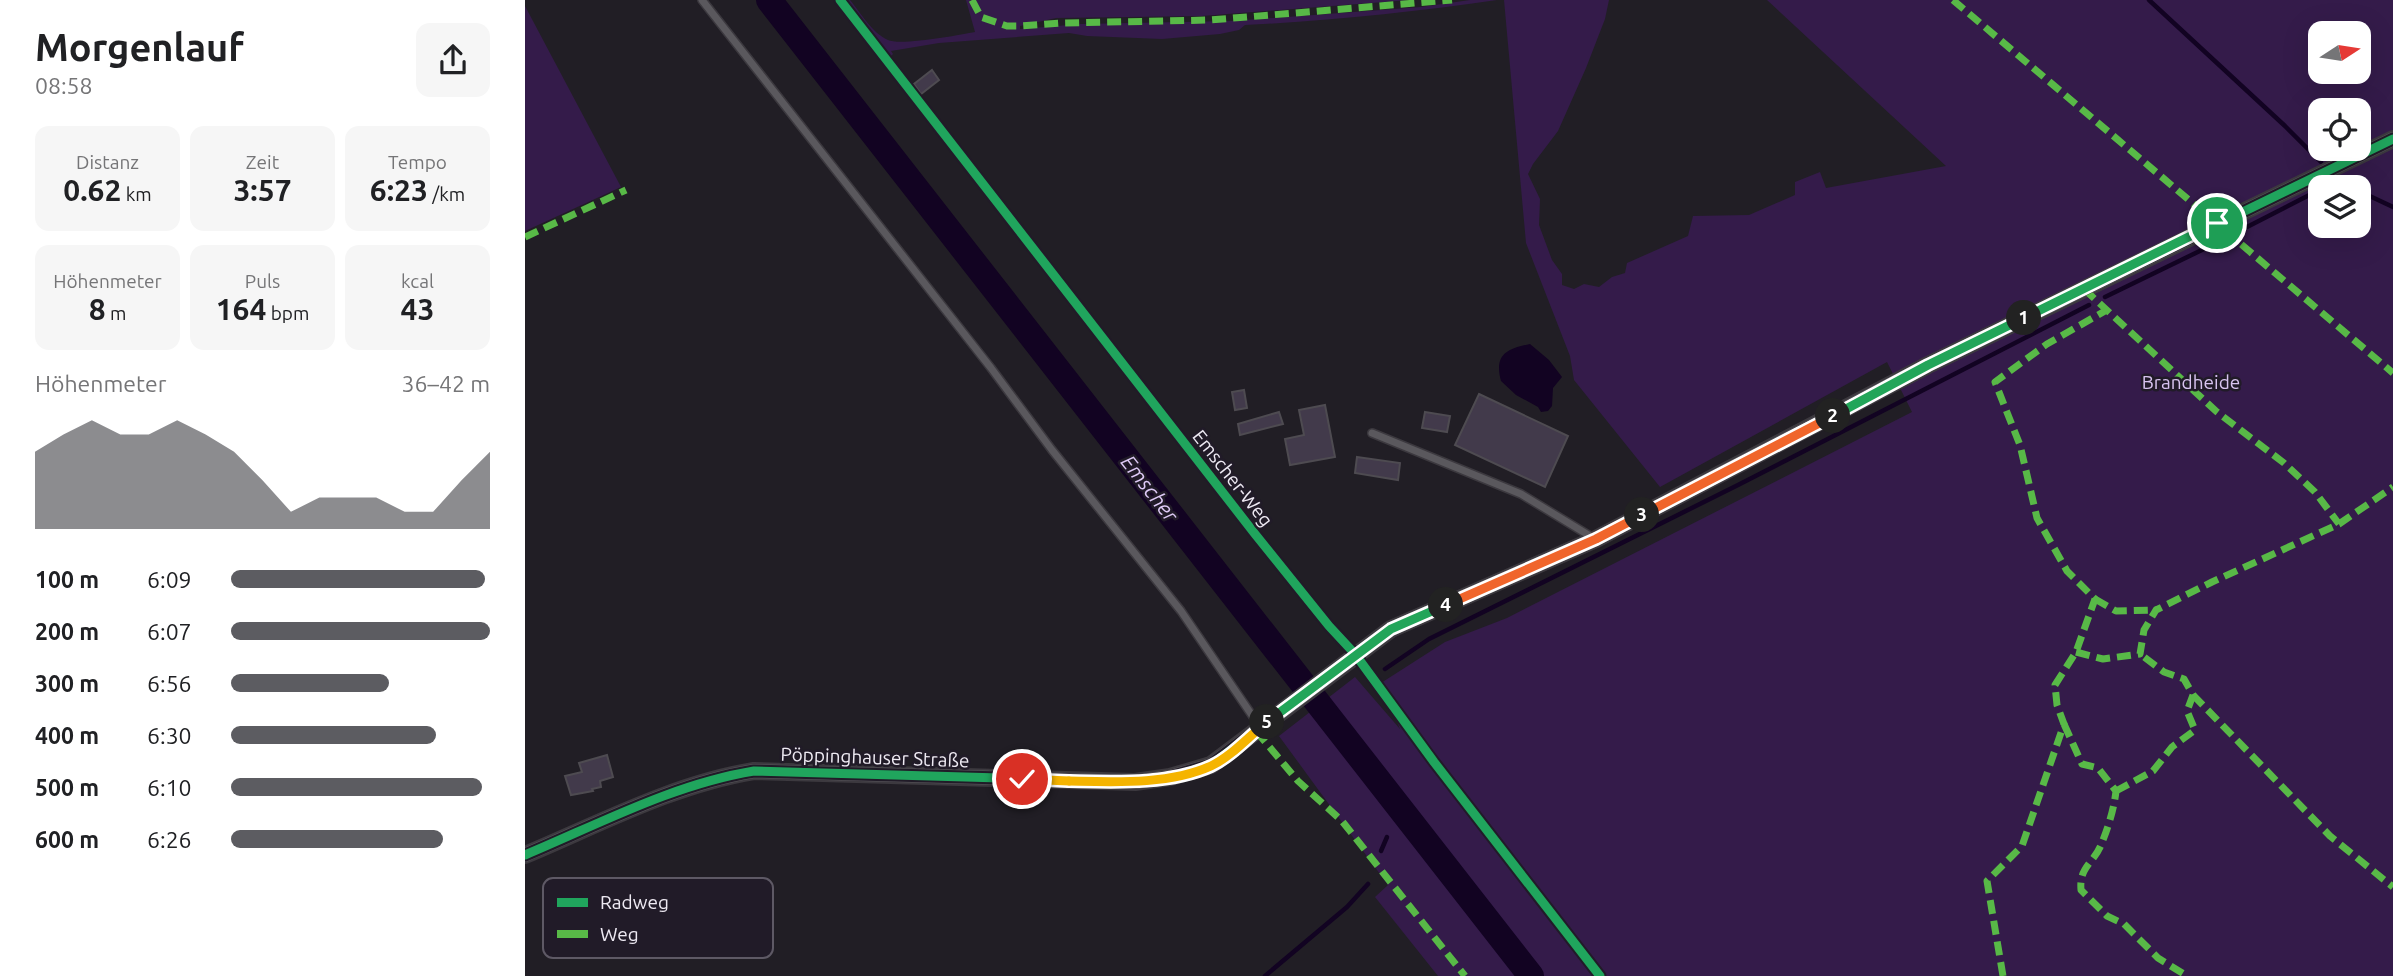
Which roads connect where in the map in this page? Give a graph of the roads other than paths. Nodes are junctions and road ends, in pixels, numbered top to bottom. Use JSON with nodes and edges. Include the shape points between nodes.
{"nodes":[{"id":1,"x":702,"y":0,"type":"edge"},
{"id":2,"x":2393,"y":139,"type":"edge"},
{"id":3,"x":1372,"y":433,"type":"dead end"},
{"id":4,"x":1596,"y":539,"type":"junction"},
{"id":5,"x":1262,"y":726,"type":"junction"},
{"id":6,"x":525,"y":855,"type":"edge"}],
"edges":[{"from":1,"to":5,"type":"lane","via":[[1181,611]]},
{"from":2,"to":4,"type":"street","name":"Pöppinghauser Straße","via":[[1928,365]]},
{"from":3,"to":4,"type":"lane","via":[[1521,494]]},
{"from":4,"to":5,"type":"street","name":"Pöppinghauser Straße","via":[[1391,629]]},
{"from":5,"to":6,"type":"street","name":"Pöppinghauser Straße","via":[[1211,765],[1135,782],[781,770],[722,776]]}]}
